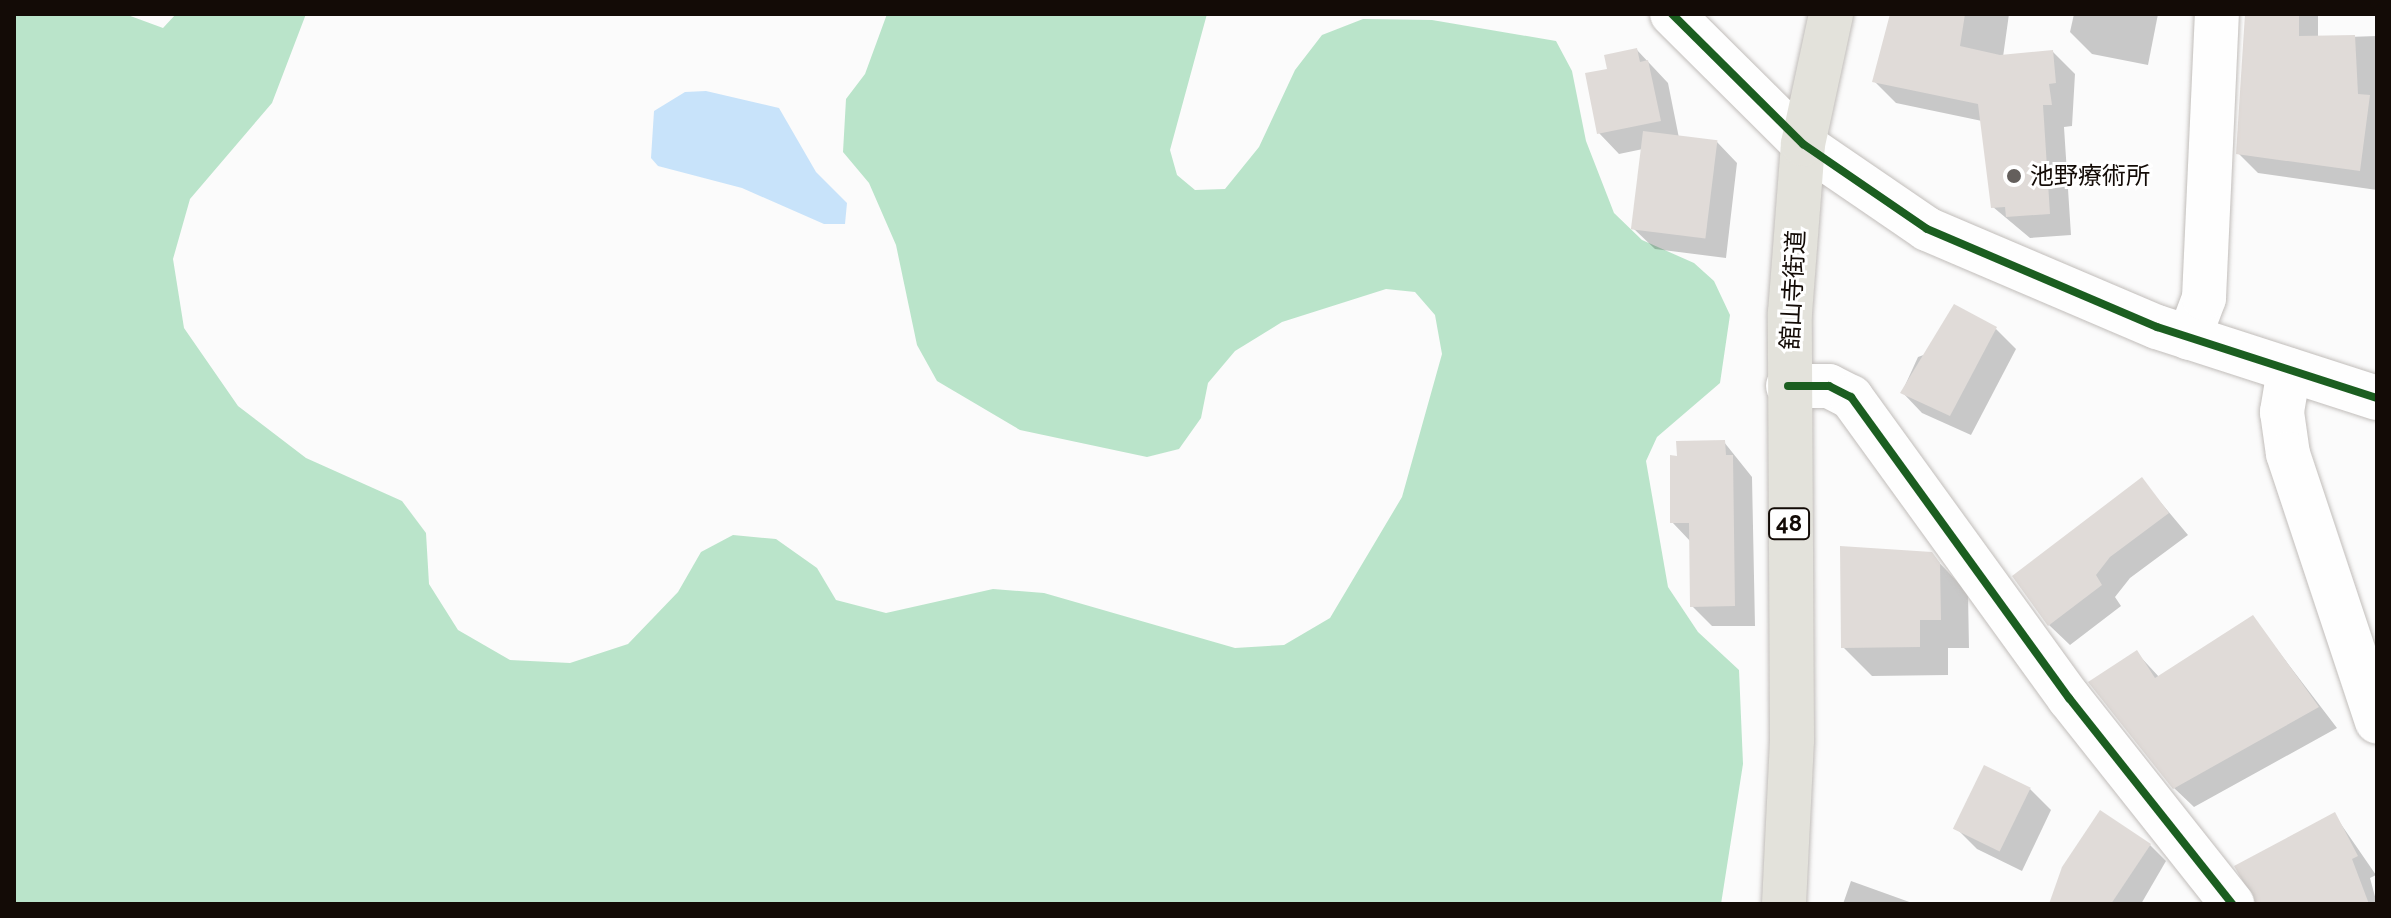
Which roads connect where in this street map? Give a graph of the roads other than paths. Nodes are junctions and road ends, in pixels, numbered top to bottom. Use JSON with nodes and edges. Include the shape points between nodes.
{"nodes":[{"id":1,"x":1672,"y":14,"type":"edge"},
{"id":2,"x":1831,"y":14,"type":"edge"},
{"id":3,"x":2217,"y":14,"type":"edge"},
{"id":4,"x":1803,"y":144,"type":"junction"},
{"id":5,"x":2189,"y":338,"type":"junction"},
{"id":6,"x":2289,"y":370,"type":"junction"},
{"id":7,"x":2374,"y":385,"type":"edge"},
{"id":8,"x":1788,"y":386,"type":"junction"},
{"id":9,"x":2377,"y":722,"type":"edge"},
{"id":10,"x":1784,"y":904,"type":"edge"},
{"id":11,"x":2232,"y":904,"type":"edge"}],
"edges":[{"from":1,"to":4,"type":"street"},
{"from":2,"to":4,"type":"main road","name":"舘山寺街道","number":"48"},
{"from":3,"to":5,"type":"street","via":[[2204,298]]},
{"from":4,"to":5,"type":"street","via":[[1971,253]]},
{"from":4,"to":8,"type":"main road","name":"舘山寺街道","number":"48"},
{"from":5,"to":6,"type":"street"},
{"from":6,"to":7,"type":"street"},
{"from":6,"to":9,"type":"street","via":[[2282,412],[2288,454]]},
{"from":8,"to":10,"type":"main road","name":"舘山寺街道","number":"48","via":[[1792,740]]},
{"from":8,"to":11,"type":"street","via":[[1829,386],[1851,397],[2069,698]]}]}
